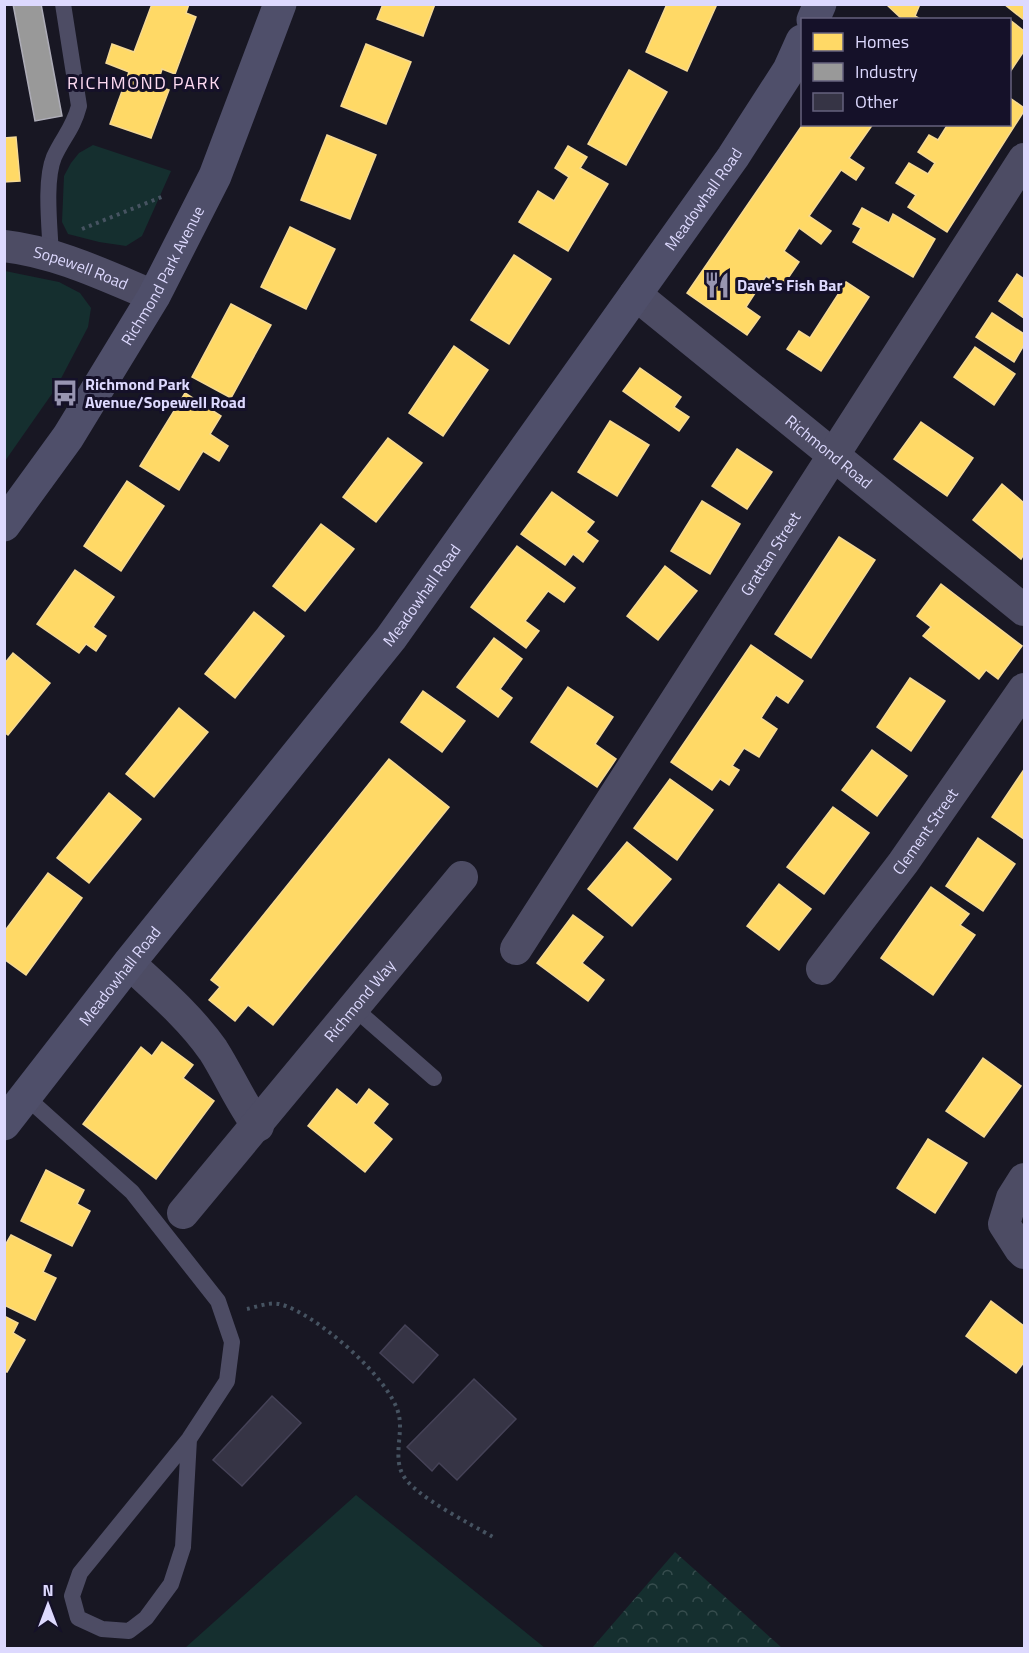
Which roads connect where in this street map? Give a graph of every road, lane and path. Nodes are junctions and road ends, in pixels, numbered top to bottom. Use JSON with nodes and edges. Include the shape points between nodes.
{"nodes":[{"id":1,"x":63,"y":4,"type":"edge"},
{"id":2,"x":280,"y":4,"type":"edge"},
{"id":3,"x":820,"y":4,"type":"edge"},
{"id":4,"x":814,"y":18,"type":"edge"},
{"id":5,"x":801,"y":43,"type":"edge"},
{"id":6,"x":1024,"y":159,"type":"edge"},
{"id":7,"x":215,"y":176,"type":"junction"},
{"id":8,"x":4,"y":246,"type":"edge"},
{"id":9,"x":51,"y":248,"type":"junction"},
{"id":10,"x":635,"y":294,"type":"junction"},
{"id":11,"x":154,"y":297,"type":"junction"},
{"id":12,"x":834,"y":454,"type":"junction"},
{"id":13,"x":4,"y":525,"type":"edge"},
{"id":14,"x":1024,"y":610,"type":"edge"},
{"id":15,"x":1024,"y":688,"type":"edge"},
{"id":16,"x":462,"y":877,"type":"dead end"},
{"id":17,"x":516,"y":950,"type":"dead end"},
{"id":18,"x":129,"y":963,"type":"junction"},
{"id":19,"x":822,"y":969,"type":"dead end"},
{"id":20,"x":354,"y":1008,"type":"junction"},
{"id":21,"x":434,"y":1078,"type":"dead end"},
{"id":22,"x":25,"y":1096,"type":"junction"},
{"id":23,"x":4,"y":1124,"type":"edge"},
{"id":24,"x":258,"y":1126,"type":"junction"},
{"id":25,"x":1024,"y":1179,"type":"edge"},
{"id":26,"x":183,"y":1213,"type":"dead end"},
{"id":27,"x":1024,"y":1253,"type":"edge"},
{"id":28,"x":223,"y":1313,"type":"junction"},
{"id":29,"x":189,"y":1439,"type":"junction"},
{"id":30,"x":493,"y":1537,"type":"dead end"}],
"edges":[{"from":1,"to":9,"type":"lane","via":[[79,106],[75,123],[53,158],[49,197]]},
{"from":2,"to":7,"type":"street","name":"Richmond Park Avenue"},
{"from":3,"to":4,"type":"street"},
{"from":5,"to":10,"type":"street","name":"Meadowhall Road","via":[[789,70],[733,157]]},
{"from":6,"to":12,"type":"street","name":"Grattan Street"},
{"from":7,"to":9,"type":"path"},
{"from":7,"to":11,"type":"street","name":"Richmond Park Avenue"},
{"from":8,"to":9,"type":"street","name":"Sopewell Road"},
{"from":9,"to":11,"type":"street","name":"Sopewell Road","via":[[73,262]]},
{"from":10,"to":12,"type":"street","name":"Richmond Road"},
{"from":10,"to":18,"type":"street","name":"Meadowhall Road","via":[[391,638]]},
{"from":11,"to":13,"type":"street","name":"Richmond Park Avenue","via":[[68,437]]},
{"from":12,"to":14,"type":"street","name":"Richmond Road"},
{"from":12,"to":17,"type":"street","name":"Grattan Street"},
{"from":15,"to":19,"type":"street","name":"Clement Street","via":[[903,862]]},
{"from":16,"to":20,"type":"street","name":"Richmond Way"},
{"from":18,"to":22,"type":"street","name":"Meadowhall Road"},
{"from":18,"to":24,"type":"street","via":[[199,1032]]},
{"from":20,"to":21,"type":"lane"},
{"from":20,"to":24,"type":"street","name":"Richmond Way"},
{"from":22,"to":23,"type":"street","name":"Meadowhall Road"},
{"from":22,"to":28,"type":"lane","via":[[132,1192],[218,1301]]},
{"from":24,"to":26,"type":"street","name":"Richmond Way"},
{"from":25,"to":27,"type":"street","via":[[1012,1198],[1004,1224]]},
{"from":28,"to":29,"type":"lane","via":[[232,1342],[227,1381]]},
{"from":28,"to":30,"type":"path","via":[[276,1303],[298,1310],[348,1347],[390,1392],[399,1416],[402,1475],[424,1496]]},
{"from":29,"to":29,"type":"lane","via":[[80,1573],[72,1596],[78,1618],[102,1629],[129,1631],[146,1618],[171,1584],[183,1546]]}]}
